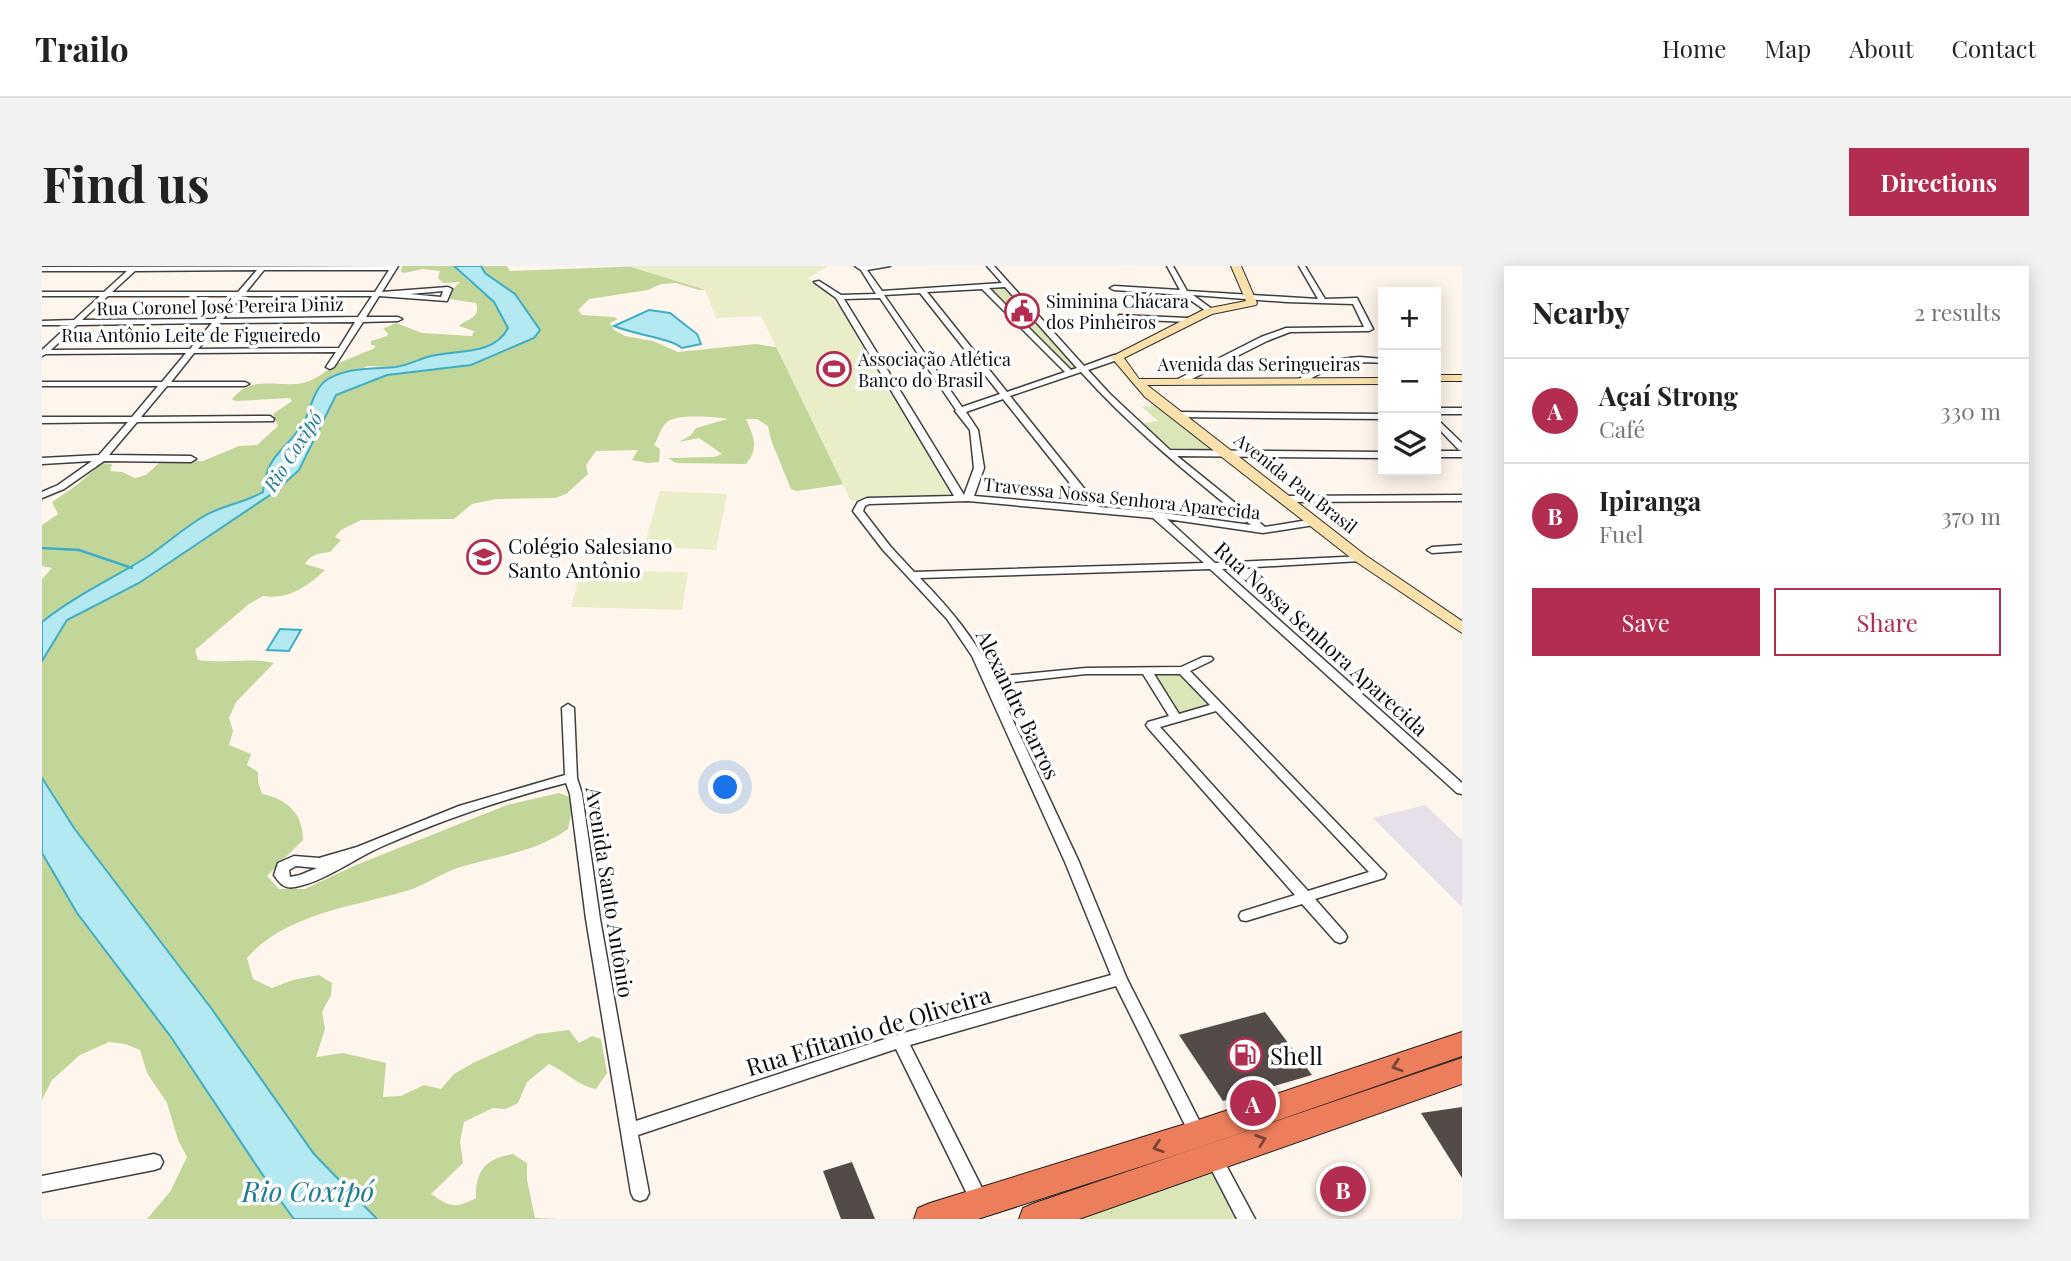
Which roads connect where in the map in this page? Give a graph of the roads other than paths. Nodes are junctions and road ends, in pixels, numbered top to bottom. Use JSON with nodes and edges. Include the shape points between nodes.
{"nodes":[{"id":1,"x":887,"y":266,"type":"edge"},
{"id":2,"x":990,"y":266,"type":"edge"},
{"id":3,"x":1170,"y":266,"type":"edge"},
{"id":4,"x":1236,"y":266,"type":"edge"},
{"id":5,"x":1302,"y":266,"type":"edge"},
{"id":6,"x":134,"y":267,"type":"edge"},
{"id":7,"x":263,"y":267,"type":"edge"},
{"id":8,"x":394,"y":267,"type":"edge"},
{"id":9,"x":860,"y":267,"type":"edge"},
{"id":10,"x":42,"y":269,"type":"edge"},
{"id":11,"x":817,"y":282,"type":"dead end"},
{"id":12,"x":1006,"y":285,"type":"junction"},
{"id":13,"x":983,"y":286,"type":"junction"},
{"id":14,"x":1114,"y":288,"type":"dead end"},
{"id":15,"x":922,"y":291,"type":"junction"},
{"id":16,"x":1184,"y":292,"type":"junction"},
{"id":17,"x":241,"y":293,"type":"junction"},
{"id":18,"x":42,"y":294,"type":"edge"},
{"id":19,"x":107,"y":294,"type":"junction"},
{"id":20,"x":379,"y":294,"type":"junction"},
{"id":21,"x":879,"y":295,"type":"junction"},
{"id":22,"x":839,"y":297,"type":"junction"},
{"id":23,"x":1251,"y":300,"type":"junction"},
{"id":24,"x":1322,"y":300,"type":"junction"},
{"id":25,"x":1209,"y":311,"type":"junction"},
{"id":26,"x":1122,"y":317,"type":"dead end"},
{"id":27,"x":398,"y":319,"type":"dead end"},
{"id":28,"x":359,"y":320,"type":"junction"},
{"id":29,"x":1188,"y":320,"type":"junction"},
{"id":30,"x":217,"y":321,"type":"junction"},
{"id":31,"x":42,"y":323,"type":"edge"},
{"id":32,"x":75,"y":323,"type":"junction"},
{"id":33,"x":340,"y":350,"type":"junction"},
{"id":34,"x":191,"y":352,"type":"junction"},
{"id":35,"x":43,"y":353,"type":"edge"},
{"id":36,"x":1117,"y":357,"type":"junction"},
{"id":37,"x":1378,"y":360,"type":"edge"},
{"id":38,"x":330,"y":367,"type":"dead end"},
{"id":39,"x":1084,"y":368,"type":"junction"},
{"id":40,"x":1071,"y":374,"type":"junction"},
{"id":41,"x":1441,"y":378,"type":"edge"},
{"id":42,"x":1462,"y":378,"type":"edge"},
{"id":43,"x":1181,"y":381,"type":"junction"},
{"id":44,"x":1378,"y":381,"type":"edge"},
{"id":45,"x":1136,"y":382,"type":"junction"},
{"id":46,"x":1301,"y":382,"type":"junction"},
{"id":47,"x":42,"y":384,"type":"edge"},
{"id":48,"x":163,"y":384,"type":"junction"},
{"id":49,"x":245,"y":384,"type":"dead end"},
{"id":50,"x":1004,"y":395,"type":"junction"},
{"id":51,"x":959,"y":411,"type":"junction"},
{"id":52,"x":1441,"y":411,"type":"edge"},
{"id":53,"x":1462,"y":411,"type":"edge"},
{"id":54,"x":1178,"y":415,"type":"junction"},
{"id":55,"x":1378,"y":417,"type":"edge"},
{"id":56,"x":133,"y":419,"type":"junction"},
{"id":57,"x":270,"y":419,"type":"dead end"},
{"id":58,"x":42,"y":420,"type":"edge"},
{"id":59,"x":1441,"y":426,"type":"edge"},
{"id":60,"x":1462,"y":448,"type":"edge"},
{"id":61,"x":1168,"y":453,"type":"junction"},
{"id":62,"x":1378,"y":454,"type":"edge"},
{"id":63,"x":1441,"y":454,"type":"edge"},
{"id":64,"x":1462,"y":454,"type":"edge"},
{"id":65,"x":1230,"y":455,"type":"junction"},
{"id":66,"x":102,"y":458,"type":"junction"},
{"id":67,"x":191,"y":459,"type":"dead end"},
{"id":68,"x":42,"y":461,"type":"edge"},
{"id":69,"x":59,"y":463,"type":"junction"},
{"id":70,"x":42,"y":468,"type":"edge"},
{"id":71,"x":76,"y":475,"type":"junction"},
{"id":72,"x":42,"y":495,"type":"edge"},
{"id":73,"x":964,"y":498,"type":"junction"},
{"id":74,"x":1462,"y":498,"type":"edge"},
{"id":75,"x":1286,"y":499,"type":"junction"},
{"id":76,"x":1095,"y":508,"type":"junction"},
{"id":77,"x":1156,"y":515,"type":"junction"},
{"id":78,"x":1314,"y":522,"type":"junction"},
{"id":79,"x":1263,"y":530,"type":"junction"},
{"id":80,"x":1462,"y":548,"type":"edge"},
{"id":81,"x":1433,"y":550,"type":"dead end"},
{"id":82,"x":1360,"y":558,"type":"junction"},
{"id":83,"x":1214,"y":566,"type":"junction"},
{"id":84,"x":914,"y":575,"type":"junction"},
{"id":85,"x":1462,"y":628,"type":"edge"},
{"id":86,"x":1207,"y":659,"type":"dead end"},
{"id":87,"x":1146,"y":670,"type":"junction"},
{"id":88,"x":1183,"y":670,"type":"junction"},
{"id":89,"x":989,"y":681,"type":"junction"},
{"id":90,"x":1218,"y":707,"type":"junction"},
{"id":91,"x":568,"y":708,"type":"dead end"},
{"id":92,"x":1176,"y":718,"type":"junction"},
{"id":93,"x":571,"y":778,"type":"junction"},
{"id":94,"x":1462,"y":790,"type":"edge"},
{"id":95,"x":358,"y":851,"type":"junction"},
{"id":96,"x":1304,"y":897,"type":"junction"},
{"id":97,"x":1246,"y":916,"type":"dead end"},
{"id":98,"x":1340,"y":937,"type":"dead end"},
{"id":99,"x":1120,"y":979,"type":"junction"},
{"id":100,"x":900,"y":1041,"type":"junction"},
{"id":101,"x":1462,"y":1044,"type":"edge"},
{"id":102,"x":1462,"y":1070,"type":"edge"},
{"id":103,"x":630,"y":1130,"type":"junction"},
{"id":104,"x":1206,"y":1145,"type":"junction"},
{"id":105,"x":154,"y":1162,"type":"dead end"},
{"id":106,"x":42,"y":1184,"type":"edge"},
{"id":107,"x":640,"y":1193,"type":"dead end"},
{"id":108,"x":981,"y":1204,"type":"junction"},
{"id":109,"x":930,"y":1219,"type":"edge"},
{"id":110,"x":1035,"y":1219,"type":"edge"},
{"id":111,"x":1246,"y":1219,"type":"edge"}],
"edges":[{"from":1,"to":9,"type":"street"},
{"from":2,"to":12,"type":"street"},
{"from":3,"to":16,"type":"street"},
{"from":4,"to":23,"type":"street"},
{"from":5,"to":24,"type":"street"},
{"from":6,"to":7,"type":"street"},
{"from":6,"to":10,"type":"street"},
{"from":6,"to":19,"type":"street"},
{"from":7,"to":8,"type":"street"},
{"from":7,"to":17,"type":"street"},
{"from":8,"to":20,"type":"street"},
{"from":9,"to":21,"type":"street"},
{"from":11,"to":22,"type":"street"},
{"from":12,"to":13,"type":"street"},
{"from":12,"to":39,"type":"street"},
{"from":13,"to":15,"type":"street"},
{"from":13,"to":40,"type":"street"},
{"from":14,"to":16,"type":"street"},
{"from":15,"to":21,"type":"street"},
{"from":15,"to":50,"type":"street"},
{"from":16,"to":23,"type":"street"},
{"from":16,"to":25,"type":"street"},
{"from":17,"to":19,"type":"street"},
{"from":17,"to":20,"type":"street"},
{"from":17,"to":30,"type":"street"},
{"from":18,"to":19,"type":"street"},
{"from":19,"to":32,"type":"street"},
{"from":20,"to":20,"type":"street","via":[[409,292],[448,289],[444,299]]},
{"from":20,"to":28,"type":"street"},
{"from":21,"to":22,"type":"street"},
{"from":21,"to":51,"type":"street"},
{"from":22,"to":73,"type":"street"},
{"from":23,"to":24,"type":"street"},
{"from":23,"to":25,"type":"street"},
{"from":24,"to":43,"type":"street","via":[[1354,301],[1370,327],[1289,330]]},
{"from":25,"to":29,"type":"street"},
{"from":26,"to":29,"type":"street"},
{"from":27,"to":28,"type":"street","name":"Rua Coronel José Pereira Diniz"},
{"from":28,"to":30,"type":"street","name":"Rua Coronel José Pereira Diniz"},
{"from":28,"to":33,"type":"street"},
{"from":29,"to":36,"type":"street"},
{"from":30,"to":32,"type":"street","name":"Rua Coronel José Pereira Diniz"},
{"from":30,"to":34,"type":"street"},
{"from":31,"to":32,"type":"street","name":"Rua Coronel José Pereira Diniz"},
{"from":32,"to":35,"type":"street"},
{"from":33,"to":34,"type":"street","name":"Rua Antônio Leite de Figueiredo"},
{"from":33,"to":38,"type":"street"},
{"from":34,"to":35,"type":"street","name":"Rua Antônio Leite de Figueiredo"},
{"from":34,"to":48,"type":"street"},
{"from":36,"to":39,"type":"street"},
{"from":36,"to":45,"type":"street","name":"Avenida Pau Brasil"},
{"from":37,"to":46,"type":"street","via":[[1328,363]]},
{"from":39,"to":40,"type":"street"},
{"from":39,"to":61,"type":"street"},
{"from":40,"to":50,"type":"street"},
{"from":41,"to":42,"type":"street"},
{"from":43,"to":45,"type":"street","name":"Avenida das Seringueiras"},
{"from":43,"to":46,"type":"street","name":"Avenida das Seringueiras"},
{"from":44,"to":46,"type":"street","name":"Avenida das Seringueiras"},
{"from":45,"to":54,"type":"street","name":"Avenida Pau Brasil"},
{"from":47,"to":48,"type":"street"},
{"from":48,"to":49,"type":"street"},
{"from":48,"to":56,"type":"street"},
{"from":50,"to":51,"type":"street"},
{"from":50,"to":76,"type":"street"},
{"from":51,"to":73,"type":"street","via":[[974,430],[978,449],[979,468]]},
{"from":52,"to":53,"type":"street"},
{"from":54,"to":55,"type":"street"},
{"from":54,"to":65,"type":"street","name":"Avenida Pau Brasil"},
{"from":56,"to":57,"type":"street"},
{"from":56,"to":58,"type":"street"},
{"from":56,"to":66,"type":"street"},
{"from":59,"to":60,"type":"street"},
{"from":61,"to":65,"type":"street"},
{"from":61,"to":79,"type":"street"},
{"from":62,"to":65,"type":"street"},
{"from":63,"to":64,"type":"street"},
{"from":65,"to":75,"type":"street","name":"Avenida Pau Brasil"},
{"from":66,"to":67,"type":"street"},
{"from":66,"to":69,"type":"street"},
{"from":66,"to":71,"type":"street"},
{"from":68,"to":69,"type":"street"},
{"from":69,"to":70,"type":"street"},
{"from":69,"to":71,"type":"street"},
{"from":71,"to":72,"type":"street"},
{"from":73,"to":76,"type":"street","name":"Travessa Nossa Senhora Aparecida"},
{"from":73,"to":84,"type":"street","name":"Alexandre Barros","via":[[867,501],[859,506],[859,513],[887,550]]},
{"from":74,"to":75,"type":"street"},
{"from":75,"to":78,"type":"street","name":"Avenida Pau Brasil"},
{"from":76,"to":77,"type":"street","name":"Travessa Nossa Senhora Aparecida"},
{"from":77,"to":79,"type":"street","name":"Travessa Nossa Senhora Aparecida"},
{"from":77,"to":83,"type":"street","name":"Rua Nossa Senhora Aparecida"},
{"from":78,"to":79,"type":"street","name":"Travessa Nossa Senhora Aparecida"},
{"from":78,"to":82,"type":"street","name":"Avenida Pau Brasil"},
{"from":80,"to":81,"type":"street"},
{"from":82,"to":83,"type":"street"},
{"from":82,"to":85,"type":"street","name":"Avenida Pau Brasil"},
{"from":83,"to":84,"type":"street"},
{"from":83,"to":94,"type":"street","name":"Rua Nossa Senhora Aparecida"},
{"from":84,"to":89,"type":"street","name":"Alexandre Barros","via":[[970,641]]},
{"from":86,"to":88,"type":"street"},
{"from":87,"to":88,"type":"street"},
{"from":87,"to":89,"type":"street"},
{"from":87,"to":92,"type":"street"},
{"from":88,"to":90,"type":"street"},
{"from":89,"to":99,"type":"street","name":"Alexandre Barros"},
{"from":90,"to":92,"type":"street"},
{"from":90,"to":96,"type":"street","via":[[1380,874]]},
{"from":91,"to":93,"type":"street"},
{"from":92,"to":96,"type":"street","via":[[1152,725]]},
{"from":93,"to":95,"type":"street","name":"Avenida Santo Antônio","via":[[429,822]]},
{"from":93,"to":103,"type":"street","name":"Avenida Santo Antônio"},
{"from":95,"to":95,"type":"street","via":[[319,863],[294,861],[283,867],[281,875],[286,882],[299,881]]},
{"from":96,"to":97,"type":"street"},
{"from":96,"to":98,"type":"street"},
{"from":99,"to":100,"type":"street","name":"Rua Efitanio de Oliveira"},
{"from":99,"to":104,"type":"street","name":"Alexandre Barros"},
{"from":100,"to":103,"type":"street","name":"Rua Efitanio de Oliveira"},
{"from":100,"to":108,"type":"street"},
{"from":101,"to":104,"type":"highway","one_way":true},
{"from":104,"to":102,"type":"highway","one_way":true},
{"from":103,"to":107,"type":"street","name":"Avenida Santo Antônio"},
{"from":104,"to":108,"type":"highway","one_way":true},
{"from":104,"to":110,"type":"highway"},
{"from":104,"to":111,"type":"street"},
{"from":105,"to":106,"type":"street"},
{"from":108,"to":109,"type":"highway"}]}
